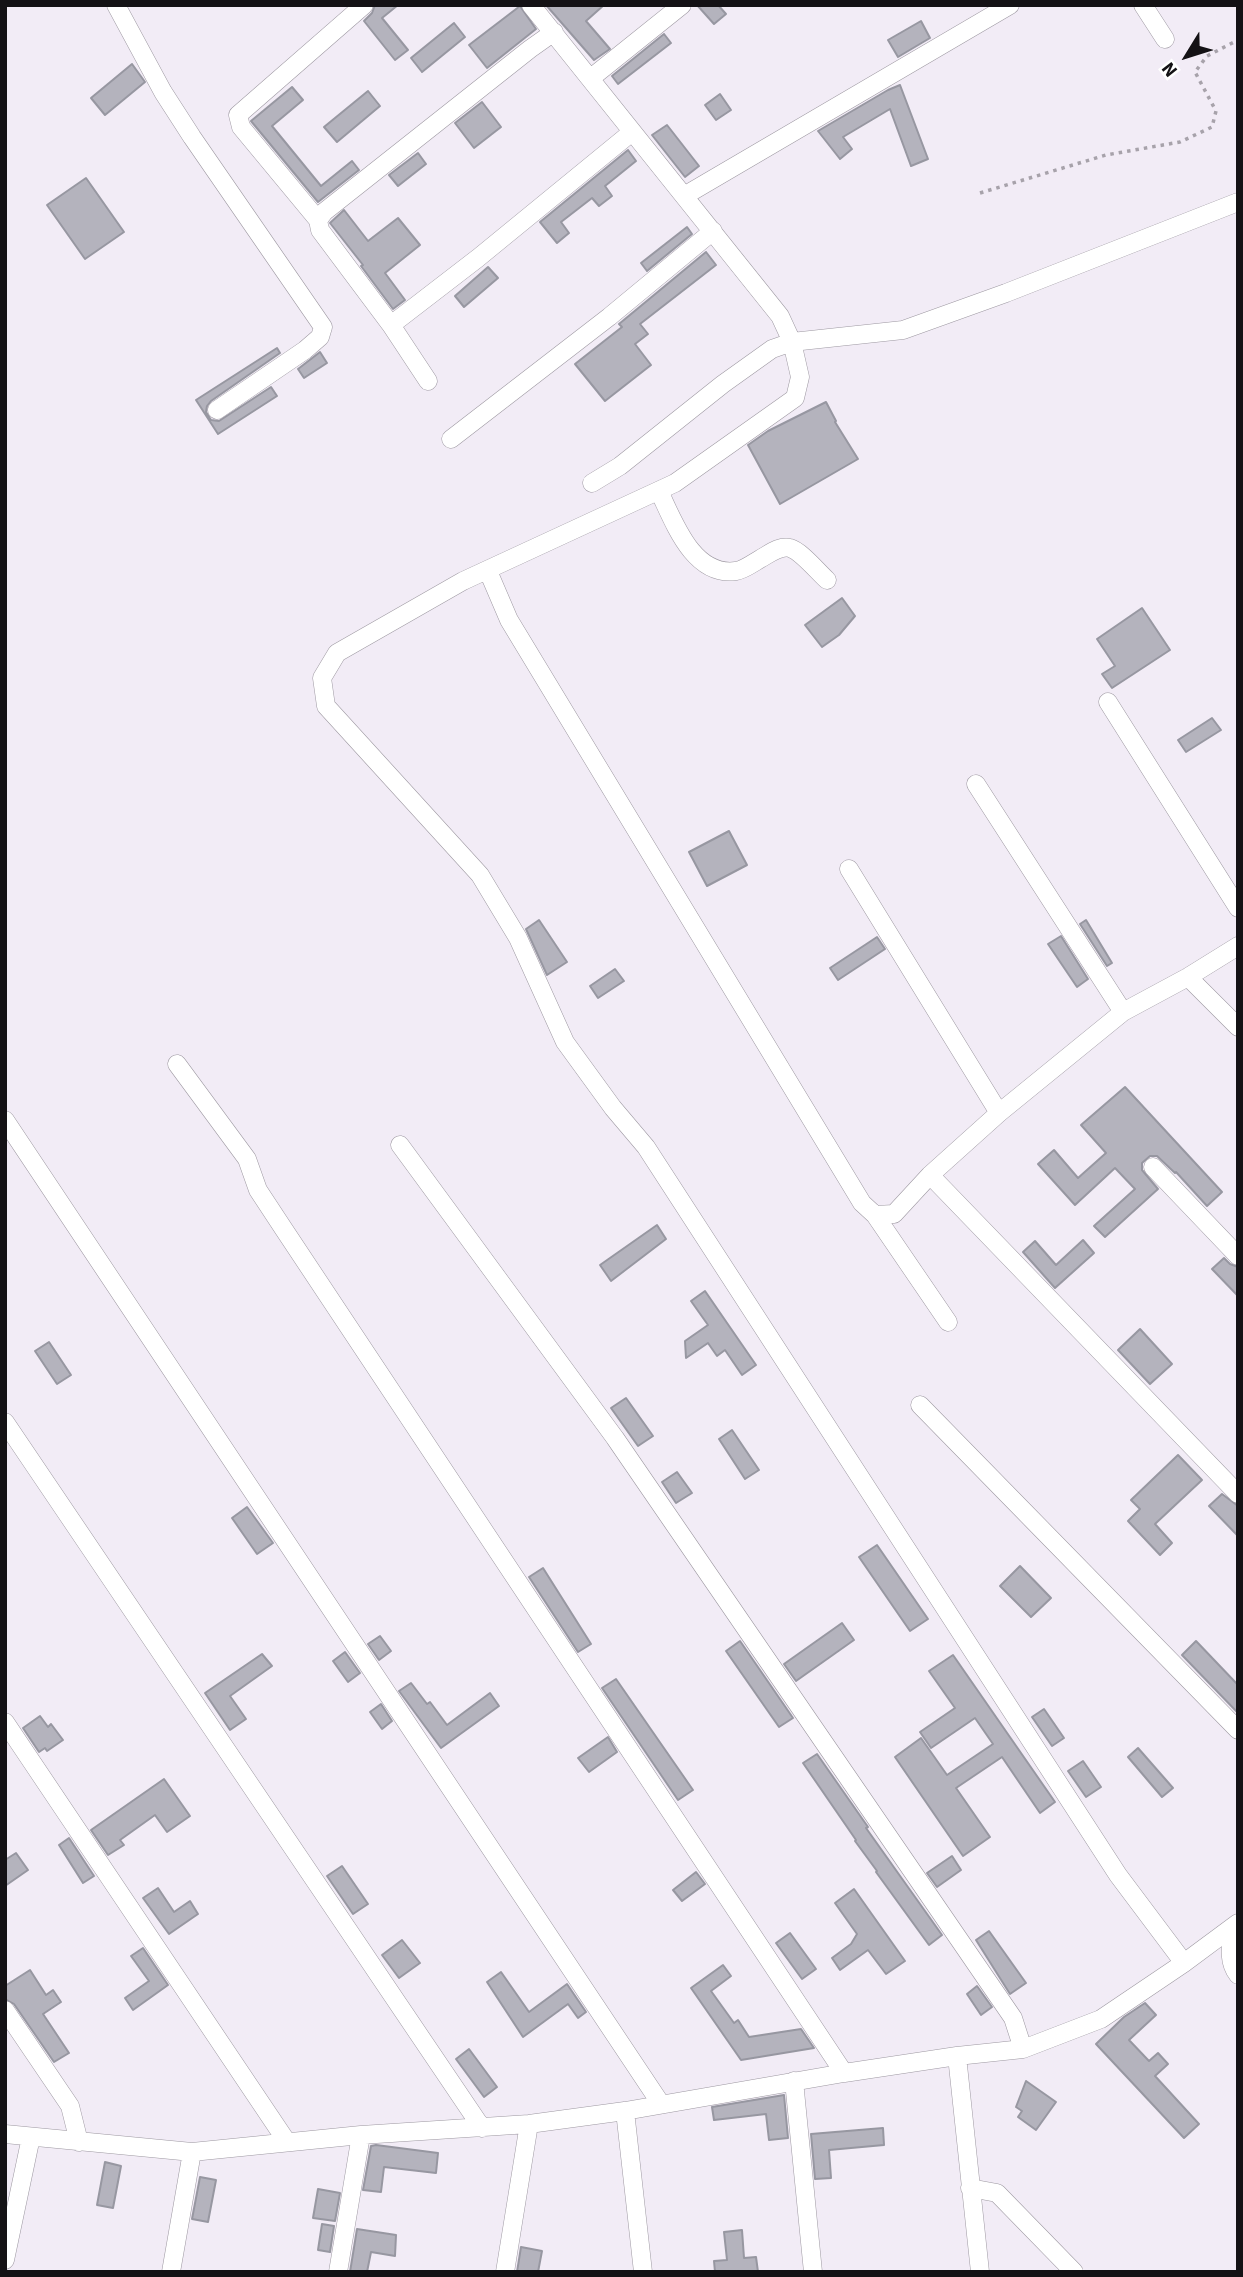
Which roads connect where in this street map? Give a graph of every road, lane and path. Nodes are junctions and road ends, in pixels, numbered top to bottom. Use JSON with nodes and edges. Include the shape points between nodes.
{"nodes":[{"id":1,"x":116,"y":5,"type":"edge"},
{"id":2,"x":364,"y":5,"type":"edge"},
{"id":3,"x":531,"y":5,"type":"edge"},
{"id":4,"x":682,"y":5,"type":"edge"},
{"id":5,"x":1010,"y":5,"type":"edge"},
{"id":6,"x":1143,"y":5,"type":"edge"},
{"id":7,"x":554,"y":33,"type":"junction"},
{"id":8,"x":1166,"y":39,"type":"dead end"},
{"id":9,"x":1238,"y":40,"type":"edge"},
{"id":10,"x":591,"y":78,"type":"junction"},
{"id":11,"x":632,"y":132,"type":"junction"},
{"id":12,"x":980,"y":193,"type":"dead end"},
{"id":13,"x":684,"y":196,"type":"junction"},
{"id":14,"x":1238,"y":202,"type":"edge"},
{"id":15,"x":318,"y":220,"type":"junction"},
{"id":16,"x":713,"y":231,"type":"junction"},
{"id":17,"x":391,"y":325,"type":"junction"},
{"id":18,"x":792,"y":342,"type":"junction"},
{"id":19,"x":428,"y":381,"type":"dead end"},
{"id":20,"x":217,"y":410,"type":"dead end"},
{"id":21,"x":451,"y":439,"type":"dead end"},
{"id":22,"x":592,"y":483,"type":"dead end"},
{"id":23,"x":660,"y":491,"type":"junction"},
{"id":24,"x":488,"y":571,"type":"junction"},
{"id":25,"x":827,"y":580,"type":"dead end"},
{"id":26,"x":1108,"y":702,"type":"dead end"},
{"id":27,"x":976,"y":784,"type":"dead end"},
{"id":28,"x":849,"y":869,"type":"dead end"},
{"id":29,"x":1238,"y":908,"type":"edge"},
{"id":30,"x":1238,"y":946,"type":"edge"},
{"id":31,"x":1188,"y":977,"type":"junction"},
{"id":32,"x":1123,"y":1012,"type":"junction"},
{"id":33,"x":1238,"y":1027,"type":"edge"},
{"id":34,"x":177,"y":1064,"type":"dead end"},
{"id":35,"x":999,"y":1113,"type":"junction"},
{"id":36,"x":5,"y":1120,"type":"edge"},
{"id":37,"x":400,"y":1144,"type":"dead end"},
{"id":38,"x":1153,"y":1167,"type":"dead end"},
{"id":39,"x":930,"y":1175,"type":"junction"},
{"id":40,"x":875,"y":1215,"type":"junction"},
{"id":41,"x":1238,"y":1256,"type":"edge"},
{"id":42,"x":948,"y":1322,"type":"dead end"},
{"id":43,"x":920,"y":1405,"type":"dead end"},
{"id":44,"x":5,"y":1422,"type":"edge"},
{"id":45,"x":1238,"y":1494,"type":"edge"},
{"id":46,"x":5,"y":1722,"type":"edge"},
{"id":47,"x":1238,"y":1730,"type":"edge"},
{"id":48,"x":1236,"y":1926,"type":"edge"},
{"id":49,"x":1184,"y":1964,"type":"junction"},
{"id":50,"x":1238,"y":1975,"type":"edge"},
{"id":51,"x":5,"y":2010,"type":"edge"},
{"id":52,"x":1023,"y":2049,"type":"junction"},
{"id":53,"x":957,"y":2056,"type":"junction"},
{"id":54,"x":844,"y":2073,"type":"junction"},
{"id":55,"x":794,"y":2081,"type":"junction"},
{"id":56,"x":661,"y":2104,"type":"junction"},
{"id":57,"x":625,"y":2110,"type":"junction"},
{"id":58,"x":529,"y":2124,"type":"junction"},
{"id":59,"x":482,"y":2128,"type":"junction"},
{"id":60,"x":5,"y":2134,"type":"edge"},
{"id":61,"x":360,"y":2135,"type":"junction"},
{"id":62,"x":31,"y":2137,"type":"junction"},
{"id":63,"x":79,"y":2142,"type":"junction"},
{"id":64,"x":287,"y":2142,"type":"junction"},
{"id":65,"x":192,"y":2152,"type":"junction"},
{"id":66,"x":970,"y":2188,"type":"junction"},
{"id":67,"x":5,"y":2260,"type":"edge"},
{"id":68,"x":171,"y":2272,"type":"edge"},
{"id":69,"x":338,"y":2272,"type":"edge"},
{"id":70,"x":505,"y":2272,"type":"edge"},
{"id":71,"x":643,"y":2272,"type":"edge"},
{"id":72,"x":813,"y":2272,"type":"edge"},
{"id":73,"x":980,"y":2272,"type":"edge"},
{"id":74,"x":1074,"y":2272,"type":"edge"}],
"edges":[{"from":1,"to":20,"type":"street","via":[[163,92],[323,327],[320,337],[305,350]]},
{"from":2,"to":15,"type":"street","via":[[238,115],[241,127]]},
{"from":3,"to":7,"type":"street"},
{"from":4,"to":10,"type":"street"},
{"from":5,"to":13,"type":"street"},
{"from":6,"to":8,"type":"street"},
{"from":7,"to":10,"type":"street"},
{"from":7,"to":15,"type":"street"},
{"from":9,"to":12,"type":"path","via":[[1207,56],[1195,72],[1216,111],[1212,127],[1180,142],[1106,155]]},
{"from":10,"to":11,"type":"street"},
{"from":11,"to":13,"type":"street"},
{"from":11,"to":17,"type":"street"},
{"from":13,"to":16,"type":"street"},
{"from":14,"to":18,"type":"street","via":[[903,330]]},
{"from":15,"to":17,"type":"street","via":[[320,230]]},
{"from":16,"to":18,"type":"street","via":[[780,316]]},
{"from":16,"to":21,"type":"street"},
{"from":17,"to":19,"type":"street"},
{"from":18,"to":22,"type":"street","via":[[772,349]]},
{"from":18,"to":23,"type":"street","via":[[800,377],[795,398]]},
{"from":23,"to":24,"type":"street"},
{"from":23,"to":25,"type":"street","via":[[681,536],[701,561],[716,570],[738,571],[789,547]]},
{"from":24,"to":40,"type":"street","via":[[509,620],[862,1203]]},
{"from":24,"to":49,"type":"street","via":[[337,653],[322,678],[326,706],[480,875],[518,938],[565,1042],[646,1147],[1118,1875]]},
{"from":26,"to":29,"type":"street"},
{"from":27,"to":32,"type":"street"},
{"from":28,"to":35,"type":"street"},
{"from":30,"to":31,"type":"street"},
{"from":31,"to":32,"type":"street"},
{"from":31,"to":33,"type":"street"},
{"from":32,"to":35,"type":"street"},
{"from":34,"to":54,"type":"street","via":[[247,1158],[258,1189],[283,1228]]},
{"from":35,"to":39,"type":"street"},
{"from":36,"to":56,"type":"street"},
{"from":37,"to":52,"type":"street","via":[[623,1450],[1013,2018]]},
{"from":38,"to":41,"type":"street"},
{"from":39,"to":40,"type":"street","via":[[894,1214]]},
{"from":39,"to":45,"type":"street"},
{"from":40,"to":42,"type":"street"},
{"from":43,"to":47,"type":"street"},
{"from":44,"to":59,"type":"street"},
{"from":46,"to":64,"type":"street"},
{"from":48,"to":49,"type":"street"},
{"from":48,"to":50,"type":"street","via":[[1230,1956]]},
{"from":49,"to":52,"type":"street","via":[[1101,2019]]},
{"from":51,"to":63,"type":"street","via":[[70,2106]]},
{"from":52,"to":53,"type":"street"},
{"from":53,"to":54,"type":"street"},
{"from":53,"to":66,"type":"street"},
{"from":54,"to":55,"type":"street"},
{"from":55,"to":56,"type":"street"},
{"from":55,"to":72,"type":"street"},
{"from":56,"to":57,"type":"street"},
{"from":57,"to":58,"type":"street"},
{"from":57,"to":71,"type":"street"},
{"from":58,"to":59,"type":"street"},
{"from":58,"to":70,"type":"street"},
{"from":59,"to":61,"type":"street"},
{"from":60,"to":62,"type":"street"},
{"from":61,"to":64,"type":"street"},
{"from":61,"to":69,"type":"street"},
{"from":62,"to":63,"type":"street"},
{"from":62,"to":67,"type":"street"},
{"from":63,"to":65,"type":"street"},
{"from":64,"to":65,"type":"street"},
{"from":65,"to":68,"type":"street"},
{"from":66,"to":73,"type":"street"},
{"from":66,"to":74,"type":"street","via":[[997,2193]]}]}
